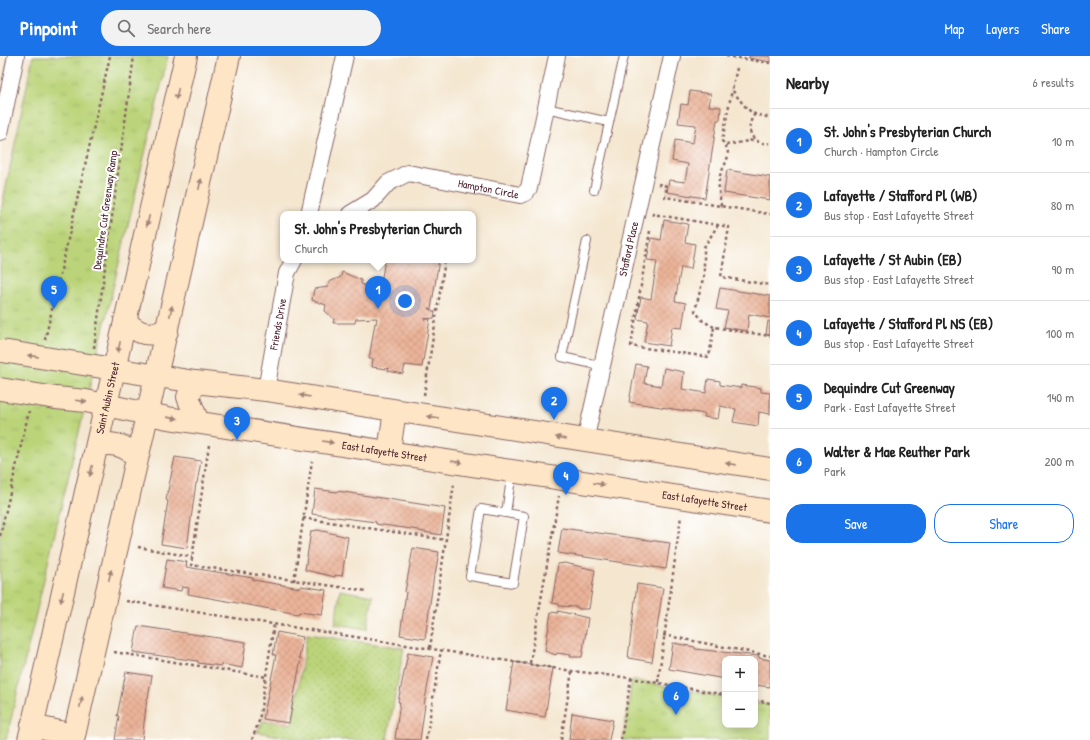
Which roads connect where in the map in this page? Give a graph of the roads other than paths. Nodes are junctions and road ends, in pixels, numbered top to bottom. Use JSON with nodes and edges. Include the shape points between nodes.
{"nodes":[{"id":1,"x":16,"y":56,"type":"edge"},
{"id":2,"x":186,"y":56,"type":"edge"},
{"id":3,"x":229,"y":56,"type":"edge"},
{"id":4,"x":345,"y":56,"type":"edge"},
{"id":5,"x":557,"y":56,"type":"edge"},
{"id":6,"x":624,"y":56,"type":"edge"},
{"id":7,"x":672,"y":56,"type":"edge"},
{"id":8,"x":546,"y":108,"type":"junction"},
{"id":9,"x":609,"y":122,"type":"junction"},
{"id":10,"x":0,"y":133,"type":"edge"},
{"id":11,"x":594,"y":190,"type":"dead end"},
{"id":12,"x":310,"y":211,"type":"edge"},
{"id":13,"x":355,"y":211,"type":"edge"},
{"id":14,"x":587,"y":241,"type":"dead end"},
{"id":15,"x":292,"y":263,"type":"edge"},
{"id":16,"x":125,"y":321,"type":"junction"},
{"id":17,"x":167,"y":331,"type":"junction"},
{"id":18,"x":1,"y":350,"type":"edge"},
{"id":19,"x":602,"y":366,"type":"junction"},
{"id":20,"x":115,"y":370,"type":"junction"},
{"id":21,"x":157,"y":376,"type":"junction"},
{"id":22,"x":195,"y":382,"type":"junction"},
{"id":23,"x":0,"y":389,"type":"edge"},
{"id":24,"x":266,"y":390,"type":"junction"},
{"id":25,"x":106,"y":406,"type":"junction"},
{"id":26,"x":395,"y":411,"type":"junction"},
{"id":27,"x":148,"y":414,"type":"junction"},
{"id":28,"x":198,"y":422,"type":"junction"},
{"id":29,"x":586,"y":441,"type":"junction"},
{"id":30,"x":96,"y":445,"type":"junction"},
{"id":31,"x":389,"y":452,"type":"junction"},
{"id":32,"x":137,"y":457,"type":"junction"},
{"id":33,"x":770,"y":469,"type":"edge"},
{"id":34,"x":513,"y":470,"type":"junction"},
{"id":35,"x":770,"y":511,"type":"edge"},
{"id":36,"x":506,"y":513,"type":"junction"},
{"id":37,"x":30,"y":733,"type":"edge"},
{"id":38,"x":73,"y":738,"type":"edge"}],
"edges":[{"from":1,"to":10,"type":"street"},
{"from":2,"to":16,"type":"street","name":"Saint Aubin Street","one_way":true},
{"from":17,"to":3,"type":"street","one_way":true},
{"from":4,"to":12,"type":"street"},
{"from":5,"to":8,"type":"street","name":"Hampton Circle"},
{"from":6,"to":9,"type":"lane"},
{"from":7,"to":19,"type":"street","name":"Stafford Place"},
{"from":8,"to":9,"type":"lane"},
{"from":8,"to":13,"type":"street","name":"Hampton Circle","via":[[529,188],[525,193],[520,195],[408,173],[388,183],[373,200]]},
{"from":9,"to":11,"type":"lane"},
{"from":14,"to":19,"type":"lane","via":[[562,357]]},
{"from":15,"to":24,"type":"street","name":"Friends Drive","via":[[287,273]]},
{"from":16,"to":17,"type":"street","via":[[143,334],[152,335]]},
{"from":16,"to":20,"type":"street","name":"Saint Aubin Street","one_way":true},
{"from":17,"to":21,"type":"street"},
{"from":20,"to":18,"type":"street","one_way":true,"bridge":true},
{"from":19,"to":29,"type":"street","name":"Stafford Place"},
{"from":20,"to":21,"type":"street"},
{"from":20,"to":25,"type":"street","name":"Saint Aubin Street"},
{"from":21,"to":22,"type":"street"},
{"from":21,"to":27,"type":"street"},
{"from":22,"to":24,"type":"street"},
{"from":22,"to":28,"type":"street","via":[[188,397]]},
{"from":23,"to":25,"type":"street","name":"East Lafayette Street","one_way":true,"bridge":true},
{"from":26,"to":24,"type":"street","one_way":true},
{"from":25,"to":27,"type":"street","name":"East Lafayette Street"},
{"from":25,"to":30,"type":"street","name":"Saint Aubin Street"},
{"from":29,"to":26,"type":"street","one_way":true},
{"from":26,"to":31,"type":"street"},
{"from":27,"to":28,"type":"street","name":"East Lafayette Street","one_way":true},
{"from":27,"to":32,"type":"street"},
{"from":28,"to":31,"type":"street","name":"East Lafayette Street","one_way":true},
{"from":33,"to":29,"type":"street","one_way":true},
{"from":30,"to":32,"type":"street","via":[[121,445],[130,449]]},
{"from":30,"to":37,"type":"street","name":"Saint Aubin Street","one_way":true},
{"from":31,"to":34,"type":"street","name":"East Lafayette Street","one_way":true},
{"from":38,"to":32,"type":"street","one_way":true},
{"from":34,"to":35,"type":"street","name":"East Lafayette Street","one_way":true},
{"from":34,"to":36,"type":"lane"},
{"from":36,"to":36,"type":"lane","via":[[524,516],[513,583],[470,576],[481,509]]},
{"from":37,"to":38,"type":"street"}]}
